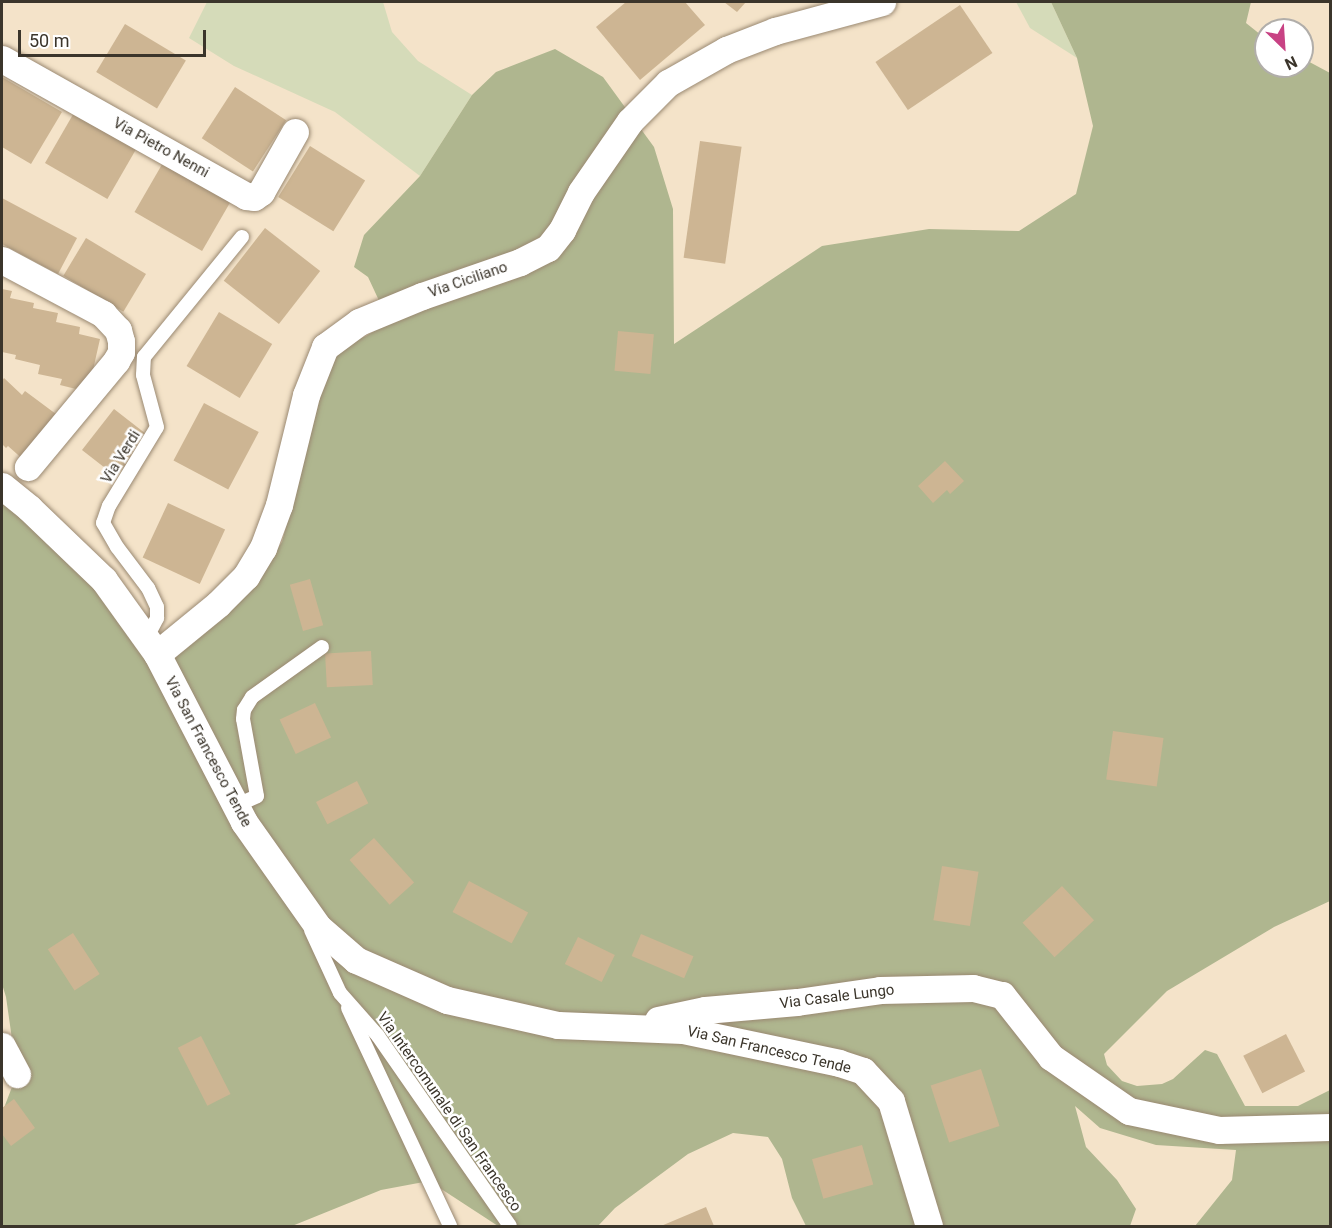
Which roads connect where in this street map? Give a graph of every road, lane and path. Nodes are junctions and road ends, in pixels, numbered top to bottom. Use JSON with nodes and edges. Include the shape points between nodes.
{"nodes":[{"id":1,"x":882,"y":2,"type":"edge"},
{"id":2,"x":2,"y":59,"type":"edge"},
{"id":3,"x":295,"y":132,"type":"dead end"},
{"id":4,"x":242,"y":237,"type":"dead end"},
{"id":5,"x":2,"y":260,"type":"edge"},
{"id":6,"x":28,"y":467,"type":"dead end"},
{"id":7,"x":2,"y":486,"type":"edge"},
{"id":8,"x":152,"y":646,"type":"junction"},
{"id":9,"x":322,"y":647,"type":"dead end"},
{"id":10,"x":236,"y":806,"type":"junction"},
{"id":11,"x":292,"y":890,"type":"junction"},
{"id":12,"x":340,"y":993,"type":"junction"},
{"id":13,"x":620,"y":1028,"type":"junction"},
{"id":14,"x":2,"y":1046,"type":"edge"},
{"id":15,"x":17,"y":1074,"type":"dead end"},
{"id":16,"x":1330,"y":1127,"type":"edge"},
{"id":17,"x":450,"y":1227,"type":"edge"},
{"id":18,"x":510,"y":1227,"type":"edge"},
{"id":19,"x":929,"y":1227,"type":"edge"}],
"edges":[{"from":1,"to":8,"type":"street","name":"Via Ciciliano","via":[[775,31],[698,64],[668,83],[630,121],[548,248],[359,322],[325,347],[306,395],[279,505],[263,548],[246,576],[218,604]]},
{"from":2,"to":3,"type":"street","name":"Via Pietro Nenni","via":[[246,196],[254,197],[261,192]]},
{"from":4,"to":8,"type":"lane","name":"Via Verdi","via":[[144,357],[143,375],[157,427],[109,506],[103,523],[157,607]]},
{"from":5,"to":6,"type":"street","via":[[104,314],[118,330],[120,341],[121,352],[116,361]]},
{"from":7,"to":8,"type":"street","name":"Via San Francesco Tende","via":[[104,579]]},
{"from":8,"to":10,"type":"street","name":"Via San Francesco Tende"},
{"from":9,"to":10,"type":"lane","via":[[252,697],[244,710],[257,796]]},
{"from":10,"to":11,"type":"street","name":"Via San Francesco Tende"},
{"from":11,"to":12,"type":"lane","name":"Via Intercomunale di San Francesco"},
{"from":11,"to":13,"type":"street","name":"Via San Francesco Tende","via":[[318,927],[356,960],[447,1000],[558,1025]]},
{"from":12,"to":17,"type":"lane"},
{"from":12,"to":18,"type":"lane","name":"Via Intercomunale di San Francesco","via":[[378,1036]]},
{"from":13,"to":16,"type":"street","name":"Via Casale Lungo","via":[[705,1010],[880,990],[973,988],[1002,995],[1051,1057],[1129,1111],[1219,1130]]},
{"from":13,"to":19,"type":"street","name":"Via San Francesco Tende","via":[[683,1030],[863,1071],[891,1101]]},
{"from":14,"to":15,"type":"street"}]}
